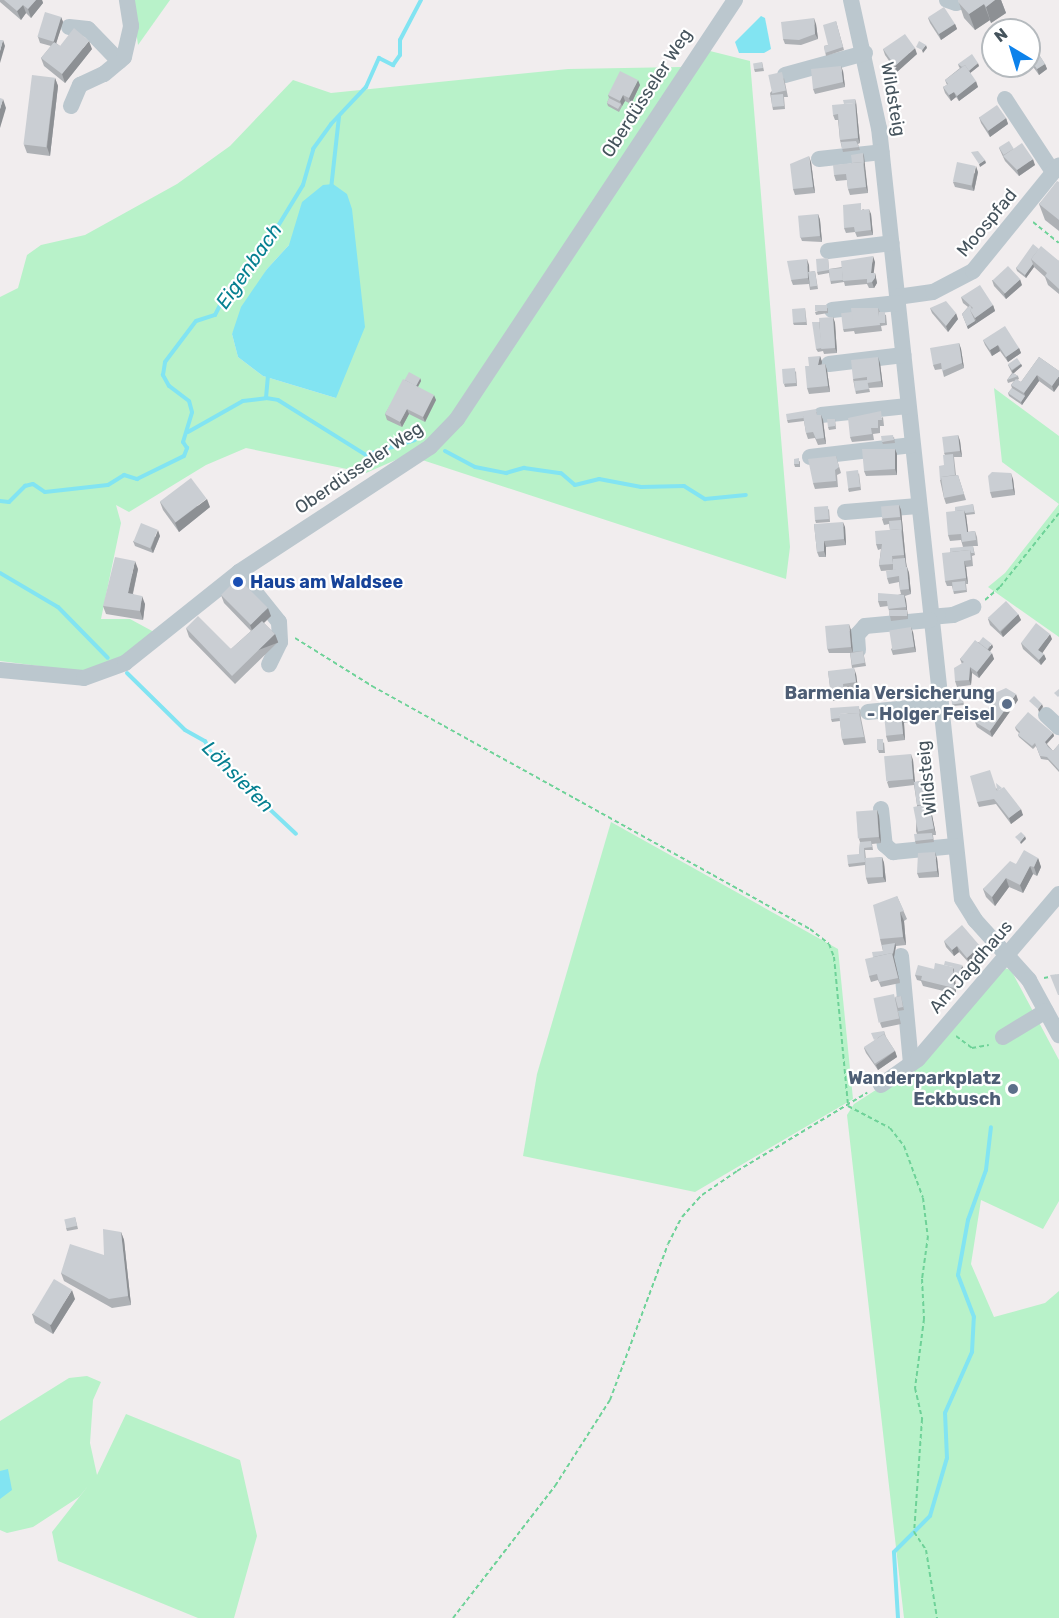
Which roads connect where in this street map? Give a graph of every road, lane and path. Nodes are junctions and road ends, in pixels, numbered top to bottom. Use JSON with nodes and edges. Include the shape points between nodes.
{"nodes":[{"id":1,"x":127,"y":0,"type":"edge"},
{"id":2,"x":735,"y":0,"type":"edge"},
{"id":3,"x":851,"y":0,"type":"edge"},
{"id":4,"x":947,"y":0,"type":"edge"},
{"id":5,"x":968,"y":0,"type":"edge"},
{"id":6,"x":69,"y":27,"type":"dead end"},
{"id":7,"x":865,"y":53,"type":"junction"},
{"id":8,"x":119,"y":61,"type":"junction"},
{"id":9,"x":785,"y":75,"type":"edge"},
{"id":10,"x":1005,"y":99,"type":"dead end"},
{"id":11,"x":71,"y":106,"type":"dead end"},
{"id":12,"x":882,"y":152,"type":"junction"},
{"id":13,"x":819,"y":159,"type":"dead end"},
{"id":14,"x":1056,"y":168,"type":"edge"},
{"id":15,"x":1022,"y":212,"type":"junction"},
{"id":16,"x":892,"y":243,"type":"junction"},
{"id":17,"x":1059,"y":243,"type":"edge"},
{"id":18,"x":828,"y":251,"type":"dead end"},
{"id":19,"x":897,"y":300,"type":"junction"},
{"id":20,"x":832,"y":310,"type":"dead end"},
{"id":21,"x":903,"y":355,"type":"junction"},
{"id":22,"x":829,"y":364,"type":"dead end"},
{"id":23,"x":908,"y":406,"type":"junction"},
{"id":24,"x":821,"y":416,"type":"edge"},
{"id":25,"x":912,"y":445,"type":"junction"},
{"id":26,"x":810,"y":457,"type":"edge"},
{"id":27,"x":918,"y":506,"type":"junction"},
{"id":28,"x":846,"y":512,"type":"dead end"},
{"id":29,"x":1059,"y":513,"type":"edge"},
{"id":30,"x":239,"y":572,"type":"junction"},
{"id":31,"x":973,"y":607,"type":"joint"},
{"id":32,"x":930,"y":619,"type":"junction"},
{"id":33,"x":281,"y":628,"type":"junction"},
{"id":34,"x":858,"y":650,"type":"edge"},
{"id":35,"x":268,"y":665,"type":"dead end"},
{"id":36,"x":0,"y":670,"type":"edge"},
{"id":37,"x":939,"y":705,"type":"junction"},
{"id":38,"x":868,"y":712,"type":"dead end"},
{"id":39,"x":1046,"y":715,"type":"dead end"},
{"id":40,"x":1059,"y":727,"type":"edge"},
{"id":41,"x":881,"y":809,"type":"dead end"},
{"id":42,"x":955,"y":846,"type":"junction"},
{"id":43,"x":1059,"y":894,"type":"edge"},
{"id":44,"x":1009,"y":955,"type":"junction"},
{"id":45,"x":901,"y":956,"type":"dead end"},
{"id":46,"x":1046,"y":1011,"type":"junction"},
{"id":47,"x":946,"y":1025,"type":"junction"},
{"id":48,"x":1059,"y":1035,"type":"edge"},
{"id":49,"x":996,"y":1041,"type":"joint"},
{"id":50,"x":911,"y":1064,"type":"junction"},
{"id":51,"x":880,"y":1084,"type":"joint"},
{"id":52,"x":848,"y":1106,"type":"junction"},
{"id":53,"x":453,"y":1618,"type":"edge"},
{"id":54,"x":937,"y":1618,"type":"edge"}],
"edges":[{"from":1,"to":8,"type":"street","via":[[131,26],[124,57]]},
{"from":2,"to":30,"type":"street","name":"Oberdüsseler Weg","via":[[457,418],[430,447],[402,467]]},
{"from":3,"to":7,"type":"street","name":"Wildsteig"},
{"from":4,"to":5,"type":"street"},
{"from":6,"to":8,"type":"street","via":[[88,29]]},
{"from":7,"to":9,"type":"street","name":"Wildsteig"},
{"from":7,"to":12,"type":"street","name":"Wildsteig"},
{"from":8,"to":11,"type":"street","via":[[104,74],[80,85]]},
{"from":10,"to":14,"type":"street"},
{"from":12,"to":13,"type":"street","name":"Wildsteig"},
{"from":12,"to":16,"type":"street","name":"Wildsteig"},
{"from":14,"to":15,"type":"street","name":"Moospfad"},
{"from":15,"to":17,"type":"path"},
{"from":15,"to":19,"type":"street","name":"Moospfad","via":[[986,259],[957,282]]},
{"from":16,"to":18,"type":"street"},
{"from":16,"to":19,"type":"street","name":"Wildsteig"},
{"from":19,"to":20,"type":"street"},
{"from":19,"to":21,"type":"street","name":"Wildsteig"},
{"from":21,"to":22,"type":"street"},
{"from":21,"to":23,"type":"street","name":"Wildsteig"},
{"from":23,"to":24,"type":"street"},
{"from":23,"to":25,"type":"street","name":"Wildsteig"},
{"from":25,"to":26,"type":"street"},
{"from":25,"to":27,"type":"street","name":"Wildsteig"},
{"from":27,"to":28,"type":"street"},
{"from":27,"to":32,"type":"street","name":"Wildsteig"},
{"from":29,"to":31,"type":"path","via":[[1000,587]]},
{"from":30,"to":33,"type":"street","via":[[274,612]]},
{"from":30,"to":36,"type":"street","name":"Oberdüsseler Weg","via":[[125,663],[102,673],[66,678]]},
{"from":31,"to":32,"type":"street"},
{"from":32,"to":34,"type":"street","via":[[865,626],[857,635]]},
{"from":32,"to":37,"type":"street","name":"Wildsteig"},
{"from":33,"to":35,"type":"street","via":[[280,642]]},
{"from":33,"to":52,"type":"path","via":[[372,686],[810,929],[829,944],[834,957]]},
{"from":37,"to":38,"type":"street"},
{"from":37,"to":42,"type":"street","name":"Wildsteig"},
{"from":39,"to":40,"type":"street"},
{"from":41,"to":42,"type":"street","via":[[885,845],[893,852]]},
{"from":42,"to":44,"type":"street","name":"Wildsteig","via":[[962,898],[975,920]]},
{"from":43,"to":44,"type":"street","name":"Am Jagdhaus"},
{"from":44,"to":46,"type":"street","name":"Wildsteig"},
{"from":44,"to":47,"type":"street","name":"Am Jagdhaus","via":[[990,971]]},
{"from":45,"to":50,"type":"street","name":"Am Jagdhaus"},
{"from":46,"to":48,"type":"street","name":"Wildsteig"},
{"from":46,"to":49,"type":"street"},
{"from":47,"to":49,"type":"path","via":[[972,1048]]},
{"from":47,"to":50,"type":"street","name":"Am Jagdhaus"},
{"from":50,"to":51,"type":"street","name":"Am Jagdhaus"},
{"from":51,"to":52,"type":"path"},
{"from":52,"to":53,"type":"path","via":[[702,1195],[682,1217],[668,1244],[610,1400],[555,1486]]},
{"from":52,"to":54,"type":"path","via":[[890,1128],[904,1146],[923,1198],[928,1236],[922,1279],[924,1319],[915,1388],[922,1419],[914,1532],[926,1550]]}]}
